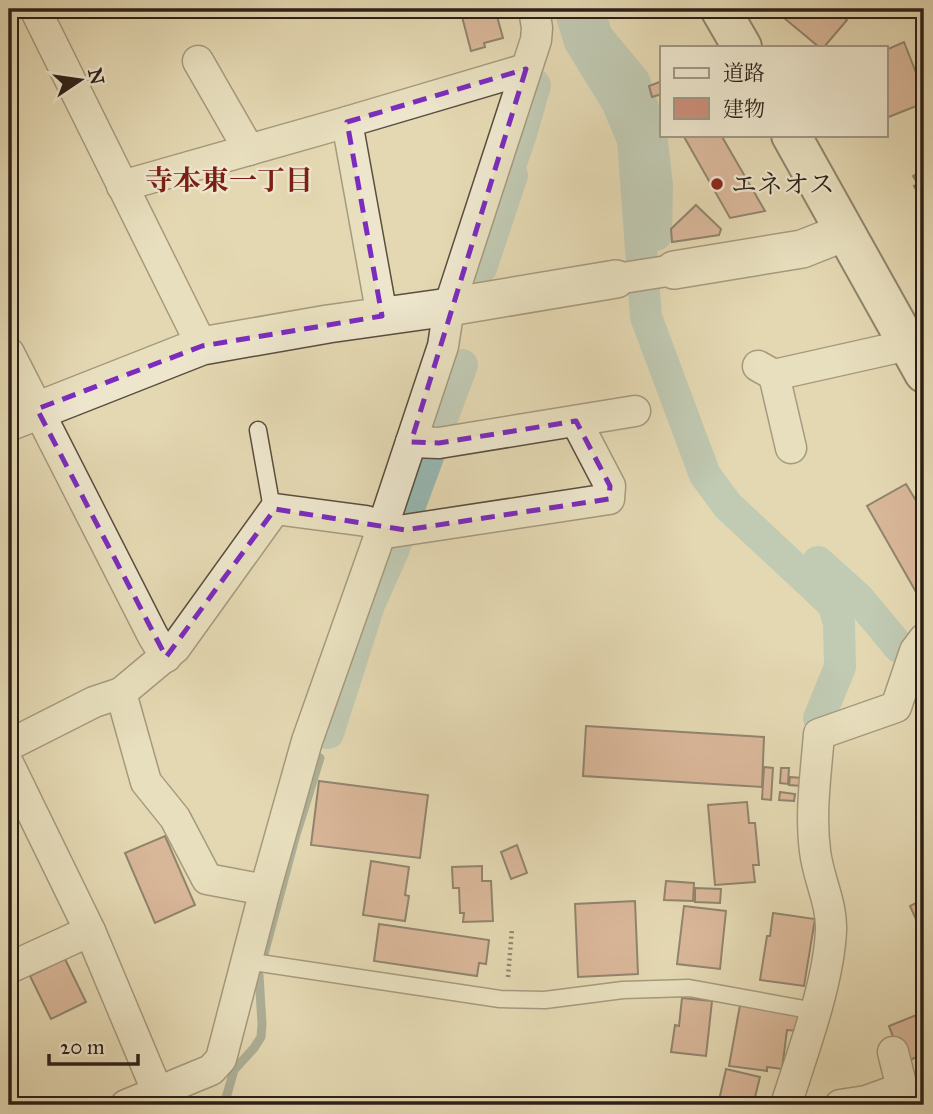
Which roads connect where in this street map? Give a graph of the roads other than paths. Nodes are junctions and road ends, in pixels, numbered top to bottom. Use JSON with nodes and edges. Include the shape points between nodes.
{"nodes":[{"id":1,"x":35,"y":9,"type":"edge"},
{"id":2,"x":534,"y":9,"type":"edge"},
{"id":3,"x":720,"y":9,"type":"edge"},
{"id":4,"x":740,"y":46,"type":"edge"},
{"id":5,"x":198,"y":61,"type":"dead end"},
{"id":6,"x":526,"y":69,"type":"junction"},
{"id":7,"x":347,"y":122,"type":"junction"},
{"id":8,"x":792,"y":136,"type":"edge"},
{"id":9,"x":249,"y":150,"type":"junction"},
{"id":10,"x":122,"y":186,"type":"junction"},
{"id":11,"x":845,"y":232,"type":"junction"},
{"id":12,"x":674,"y":270,"type":"joint"},
{"id":13,"x":615,"y":279,"type":"joint"},
{"id":14,"x":449,"y":307,"type":"junction"},
{"id":15,"x":382,"y":316,"type":"junction"},
{"id":16,"x":202,"y":346,"type":"junction"},
{"id":17,"x":9,"y":353,"type":"edge"},
{"id":18,"x":916,"y":359,"type":"edge"},
{"id":19,"x":635,"y":411,"type":"dead end"},
{"id":20,"x":23,"y":415,"type":"edge"},
{"id":21,"x":576,"y":421,"type":"junction"},
{"id":22,"x":258,"y":430,"type":"dead end"},
{"id":23,"x":424,"y":443,"type":"junction"},
{"id":24,"x":791,"y":448,"type":"dead end"},
{"id":25,"x":275,"y":509,"type":"junction"},
{"id":26,"x":393,"y":531,"type":"junction"},
{"id":27,"x":924,"y":639,"type":"edge"},
{"id":28,"x":166,"y":657,"type":"junction"},
{"id":29,"x":121,"y":693,"type":"junction"},
{"id":30,"x":9,"y":745,"type":"edge"},
{"id":31,"x":9,"y":765,"type":"edge"},
{"id":32,"x":265,"y":890,"type":"junction"},
{"id":33,"x":90,"y":931,"type":"junction"},
{"id":34,"x":246,"y":961,"type":"junction"},
{"id":35,"x":9,"y":968,"type":"edge"},
{"id":36,"x":815,"y":1011,"type":"junction"},
{"id":37,"x":893,"y":1052,"type":"dead end"},
{"id":38,"x":161,"y":1098,"type":"edge"},
{"id":39,"x":858,"y":1104,"type":"edge"},
{"id":40,"x":126,"y":1105,"type":"edge"},
{"id":41,"x":786,"y":1105,"type":"edge"}],
"edges":[{"from":1,"to":10,"type":"street"},
{"from":2,"to":6,"type":"street","via":[[536,40]]},
{"from":3,"to":4,"type":"main road"},
{"from":5,"to":9,"type":"street"},
{"from":6,"to":7,"type":"street"},
{"from":6,"to":14,"type":"street"},
{"from":7,"to":9,"type":"street"},
{"from":7,"to":15,"type":"street"},
{"from":8,"to":11,"type":"main road"},
{"from":9,"to":10,"type":"street"},
{"from":10,"to":16,"type":"street"},
{"from":11,"to":12,"type":"street","via":[[802,249]]},
{"from":11,"to":18,"type":"main road"},
{"from":12,"to":13,"type":"street"},
{"from":13,"to":14,"type":"street"},
{"from":14,"to":15,"type":"street"},
{"from":14,"to":23,"type":"street"},
{"from":15,"to":16,"type":"street"},
{"from":16,"to":20,"type":"street"},
{"from":17,"to":20,"type":"street"},
{"from":18,"to":24,"type":"street","via":[[766,371]]},
{"from":19,"to":21,"type":"street"},
{"from":20,"to":28,"type":"street"},
{"from":21,"to":23,"type":"street"},
{"from":21,"to":26,"type":"street","via":[[610,486],[609,499]]},
{"from":22,"to":25,"type":"lane"},
{"from":23,"to":26,"type":"street"},
{"from":25,"to":26,"type":"street","via":[[366,521]]},
{"from":25,"to":28,"type":"street"},
{"from":26,"to":32,"type":"street","via":[[307,741]]},
{"from":27,"to":36,"type":"street","via":[[915,651],[896,707],[819,734],[815,852],[831,926]]},
{"from":28,"to":29,"type":"street"},
{"from":29,"to":30,"type":"street"},
{"from":29,"to":32,"type":"street","via":[[146,782],[176,818],[207,879]]},
{"from":31,"to":33,"type":"street"},
{"from":32,"to":34,"type":"street"},
{"from":33,"to":35,"type":"street"},
{"from":33,"to":38,"type":"street"},
{"from":34,"to":36,"type":"lane","via":[[506,999],[689,988]]},
{"from":34,"to":38,"type":"street","via":[[221,1059],[211,1070]]},
{"from":36,"to":41,"type":"street"},
{"from":37,"to":39,"type":"street","via":[[902,1088]]},
{"from":38,"to":40,"type":"street"}]}
